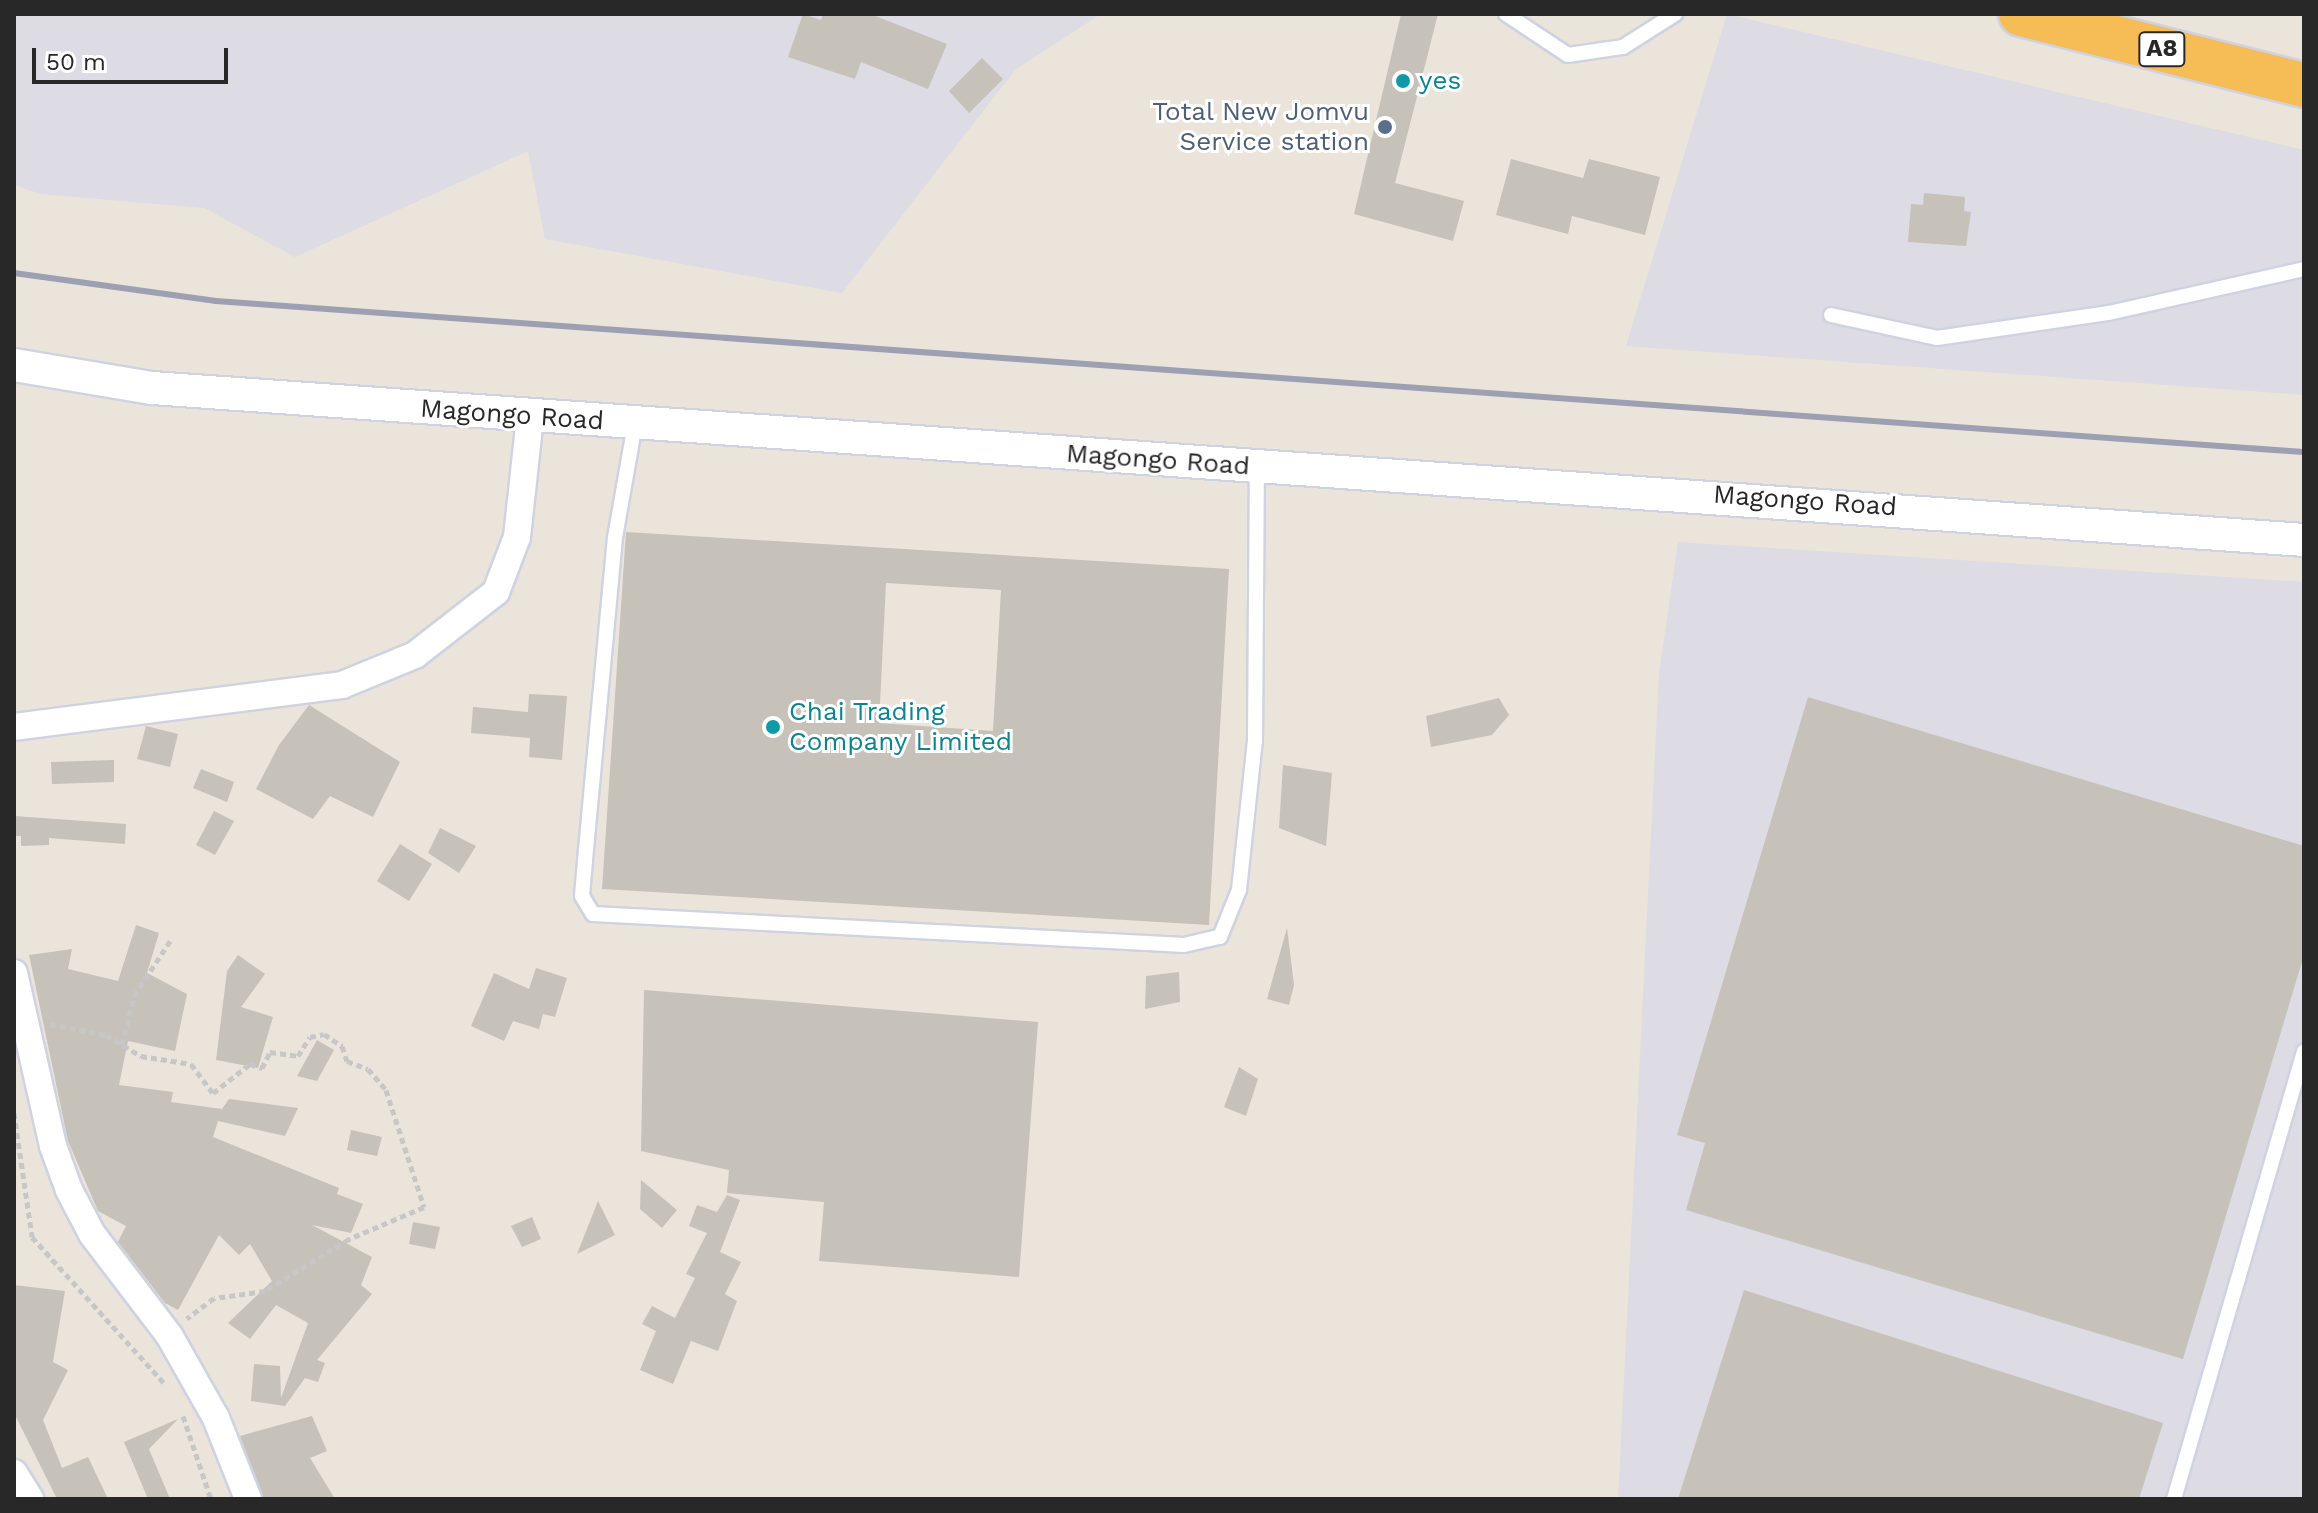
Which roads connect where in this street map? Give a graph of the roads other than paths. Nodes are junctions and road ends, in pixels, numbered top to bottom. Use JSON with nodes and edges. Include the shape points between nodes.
{"nodes":[{"id":1,"x":1506,"y":14,"type":"edge"},
{"id":2,"x":1675,"y":14,"type":"edge"},
{"id":3,"x":2021,"y":14,"type":"edge"},
{"id":4,"x":2304,"y":85,"type":"edge"},
{"id":5,"x":2304,"y":269,"type":"edge"},
{"id":6,"x":1831,"y":315,"type":"dead end"},
{"id":7,"x":14,"y":365,"type":"edge"},
{"id":8,"x":530,"y":417,"type":"junction"},
{"id":9,"x":635,"y":424,"type":"junction"},
{"id":10,"x":1257,"y":466,"type":"junction"},
{"id":11,"x":2304,"y":540,"type":"edge"},
{"id":12,"x":14,"y":727,"type":"edge"},
{"id":13,"x":14,"y":973,"type":"edge"},
{"id":14,"x":2304,"y":1051,"type":"edge"},
{"id":15,"x":14,"y":1473,"type":"edge"},
{"id":16,"x":30,"y":1499,"type":"edge"},
{"id":17,"x":248,"y":1499,"type":"edge"},
{"id":18,"x":2174,"y":1499,"type":"edge"}],
"edges":[{"from":1,"to":2,"type":"lane","via":[[1568,55],[1623,47]]},
{"from":3,"to":4,"type":"highway","number":"A8"},
{"from":5,"to":6,"type":"lane","via":[[2109,313],[1937,338]]},
{"from":7,"to":8,"type":"street","name":"Magongo Road","via":[[152,388]]},
{"from":8,"to":9,"type":"street","name":"Magongo Road"},
{"from":8,"to":12,"type":"street","via":[[517,537],[496,592],[415,655],[342,685]]},
{"from":9,"to":10,"type":"street","name":"Magongo Road"},
{"from":9,"to":10,"type":"lane","via":[[615,537],[582,896],[593,914],[1184,945],[1220,937],[1239,890],[1255,741]]},
{"from":10,"to":11,"type":"street","name":"Magongo Road"},
{"from":13,"to":17,"type":"street","via":[[69,1190],[92,1234],[169,1335],[216,1418]]},
{"from":14,"to":18,"type":"lane"},
{"from":15,"to":16,"type":"street"}]}
